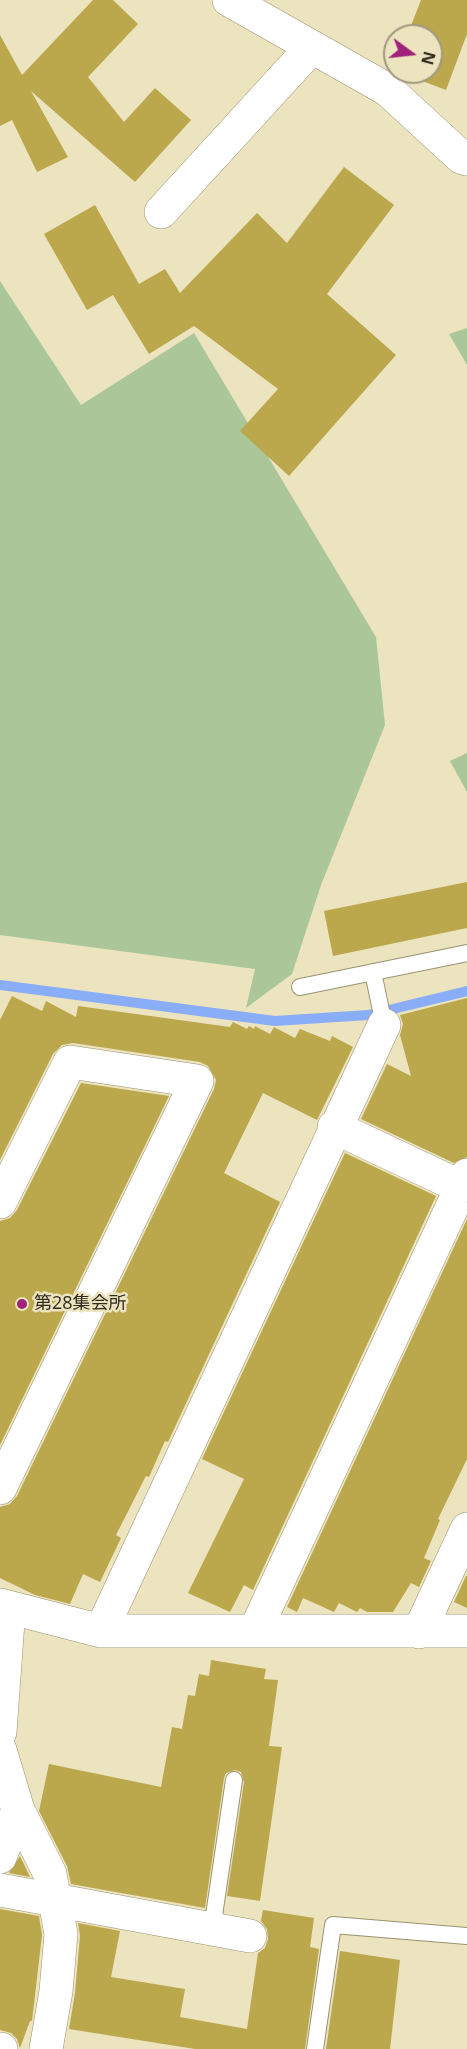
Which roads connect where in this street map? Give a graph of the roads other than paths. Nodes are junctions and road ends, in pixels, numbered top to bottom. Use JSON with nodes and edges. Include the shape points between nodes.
{"nodes":[{"id":1,"x":229,"y":0,"type":"edge"},
{"id":2,"x":312,"y":47,"type":"junction"},
{"id":3,"x":467,"y":159,"type":"edge"},
{"id":4,"x":161,"y":212,"type":"dead end"},
{"id":5,"x":467,"y":953,"type":"edge"},
{"id":6,"x":374,"y":972,"type":"junction"},
{"id":7,"x":300,"y":987,"type":"dead end"},
{"id":8,"x":384,"y":1025,"type":"joint"},
{"id":9,"x":334,"y":1126,"type":"junction"},
{"id":10,"x":464,"y":1181,"type":"edge"},
{"id":11,"x":0,"y":1202,"type":"edge"},
{"id":12,"x":0,"y":1488,"type":"edge"},
{"id":13,"x":467,"y":1529,"type":"edge"},
{"id":14,"x":4,"y":1607,"type":"edge"},
{"id":15,"x":101,"y":1631,"type":"junction"},
{"id":16,"x":255,"y":1631,"type":"junction"},
{"id":17,"x":467,"y":1631,"type":"edge"},
{"id":18,"x":419,"y":1632,"type":"junction"},
{"id":19,"x":0,"y":1732,"type":"edge"},
{"id":20,"x":0,"y":1750,"type":"edge"},
{"id":21,"x":234,"y":1779,"type":"dead end"},
{"id":22,"x":18,"y":1810,"type":"junction"},
{"id":23,"x":0,"y":1857,"type":"edge"},
{"id":24,"x":0,"y":1890,"type":"edge"},
{"id":25,"x":55,"y":1902,"type":"junction"},
{"id":26,"x":212,"y":1929,"type":"junction"},
{"id":27,"x":250,"y":1936,"type":"dead end"},
{"id":28,"x":467,"y":1936,"type":"edge"},
{"id":29,"x":46,"y":2049,"type":"edge"},
{"id":30,"x":315,"y":2049,"type":"edge"}],
"edges":[{"from":1,"to":2,"type":"street"},
{"from":2,"to":3,"type":"street","via":[[388,90]]},
{"from":2,"to":4,"type":"street"},
{"from":5,"to":6,"type":"lane"},
{"from":6,"to":7,"type":"lane"},
{"from":6,"to":8,"type":"lane"},
{"from":8,"to":9,"type":"street"},
{"from":9,"to":10,"type":"street"},
{"from":9,"to":15,"type":"street"},
{"from":10,"to":16,"type":"street"},
{"from":11,"to":12,"type":"street","via":[[70,1062],[197,1082]]},
{"from":13,"to":18,"type":"street"},
{"from":14,"to":15,"type":"street"},
{"from":14,"to":19,"type":"street"},
{"from":15,"to":16,"type":"street"},
{"from":16,"to":18,"type":"street"},
{"from":17,"to":18,"type":"street"},
{"from":20,"to":22,"type":"street"},
{"from":21,"to":26,"type":"lane"},
{"from":22,"to":23,"type":"street"},
{"from":22,"to":25,"type":"street","via":[[50,1874]]},
{"from":24,"to":25,"type":"street"},
{"from":25,"to":26,"type":"street"},
{"from":25,"to":29,"type":"street","via":[[61,1934]]},
{"from":26,"to":27,"type":"street"},
{"from":28,"to":30,"type":"lane","via":[[333,1925]]}]}
